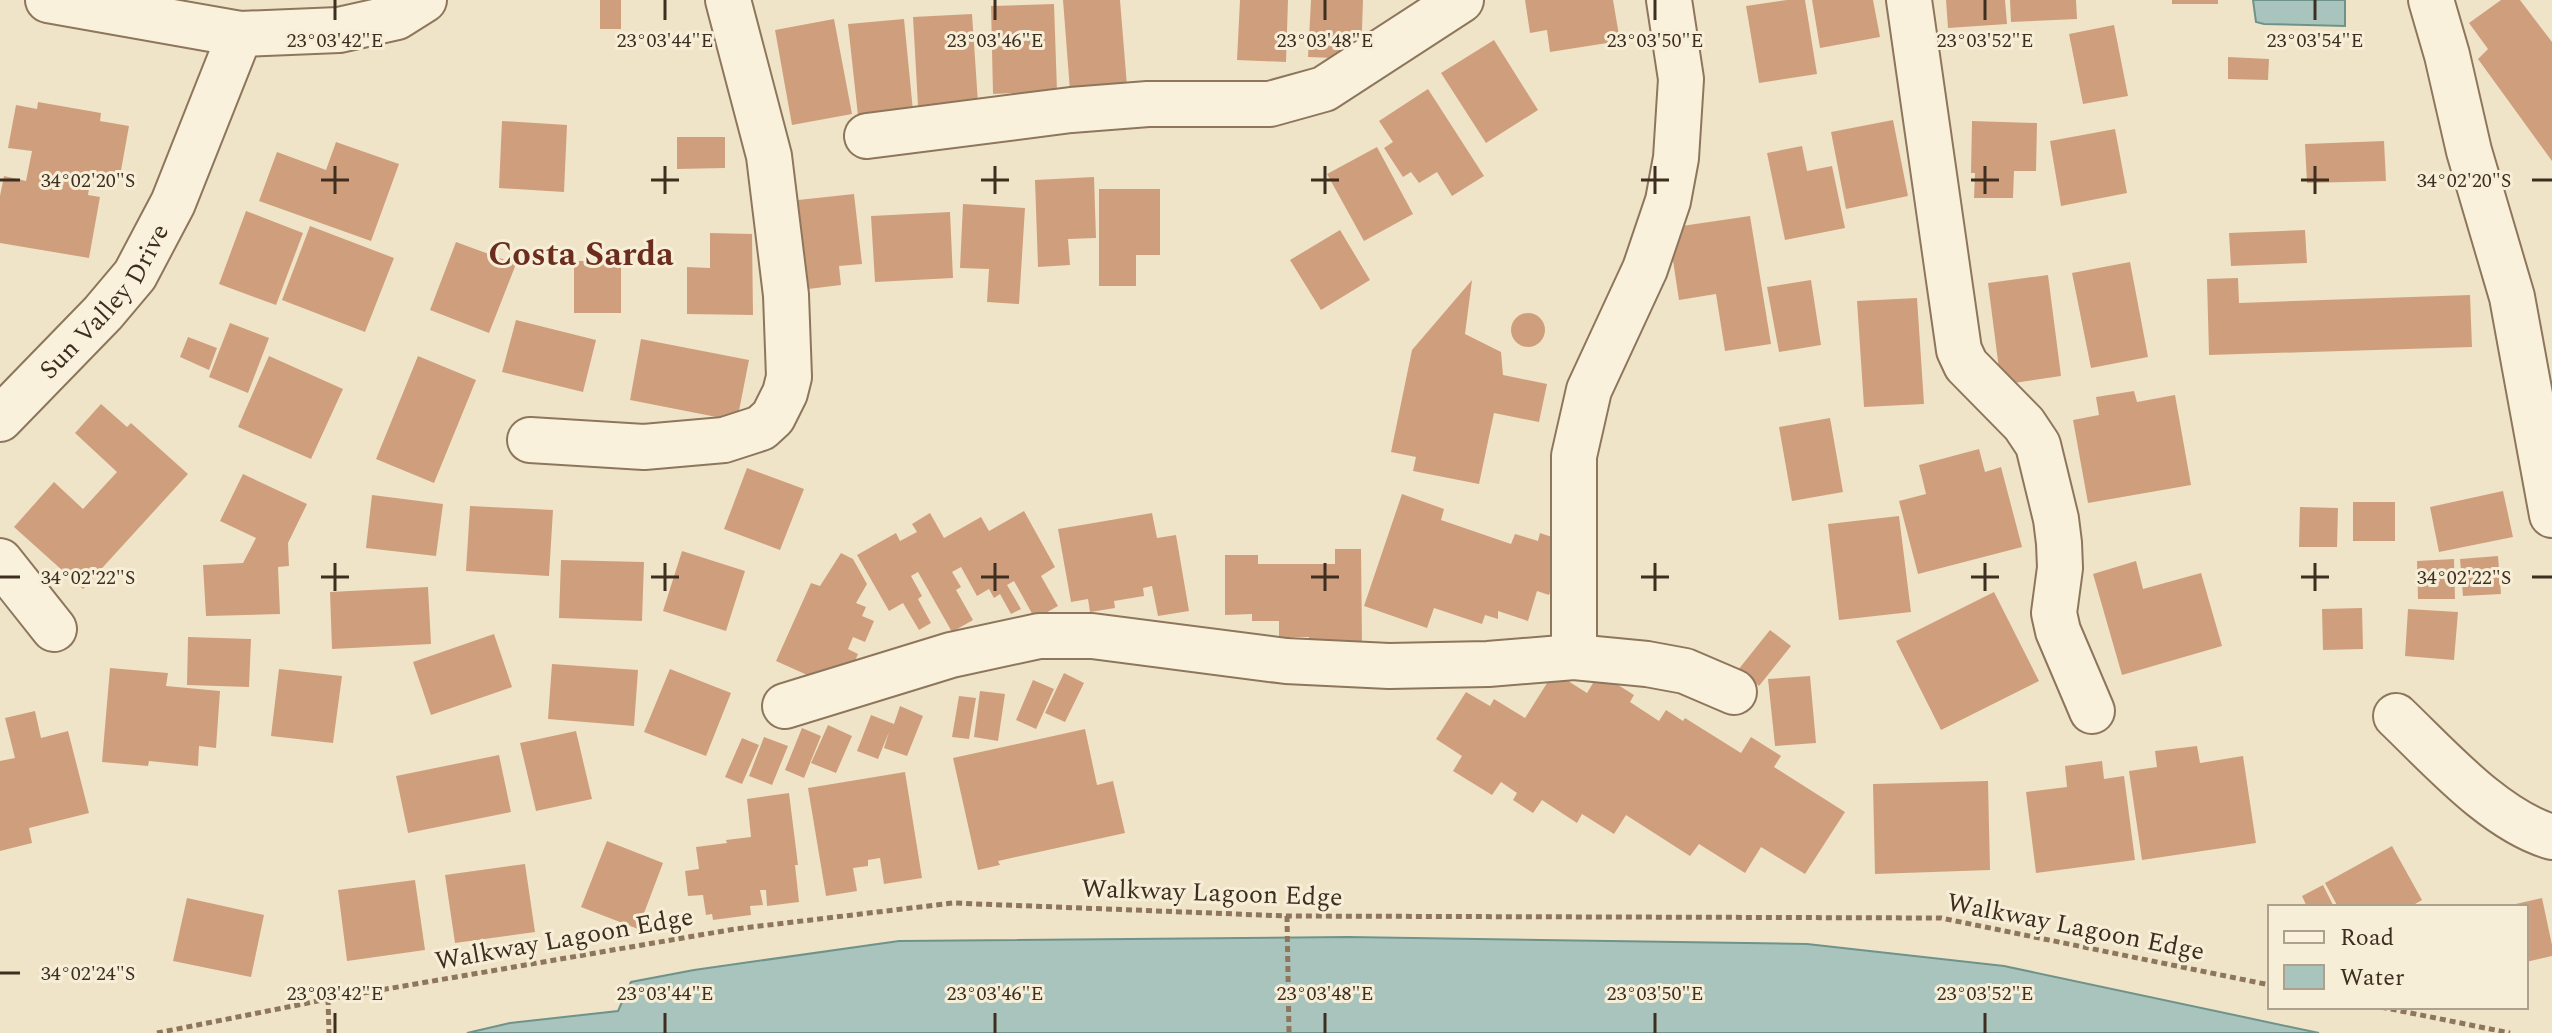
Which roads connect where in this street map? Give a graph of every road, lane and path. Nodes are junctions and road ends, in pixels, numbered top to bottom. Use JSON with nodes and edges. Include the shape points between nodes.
{"nodes":[{"id":1,"x":48,"y":0,"type":"edge"},
{"id":2,"x":424,"y":0,"type":"edge"},
{"id":3,"x":728,"y":0,"type":"edge"},
{"id":4,"x":1461,"y":0,"type":"edge"},
{"id":5,"x":1669,"y":0,"type":"edge"},
{"id":6,"x":1909,"y":0,"type":"edge"},
{"id":7,"x":2431,"y":0,"type":"edge"},
{"id":8,"x":240,"y":34,"type":"junction"},
{"id":9,"x":867,"y":136,"type":"dead end"},
{"id":10,"x":0,"y":419,"type":"edge"},
{"id":11,"x":530,"y":440,"type":"dead end"},
{"id":12,"x":2552,"y":515,"type":"edge"},
{"id":13,"x":0,"y":561,"type":"edge"},
{"id":14,"x":54,"y":629,"type":"dead end"},
{"id":15,"x":1574,"y":657,"type":"junction"},
{"id":16,"x":1734,"y":692,"type":"dead end"},
{"id":17,"x":785,"y":706,"type":"dead end"},
{"id":18,"x":2092,"y":711,"type":"dead end"},
{"id":19,"x":2396,"y":716,"type":"dead end"},
{"id":20,"x":2552,"y":837,"type":"edge"},
{"id":21,"x":1287,"y":916,"type":"junction"},
{"id":22,"x":2268,"y":985,"type":"edge"},
{"id":23,"x":328,"y":999,"type":"junction"},
{"id":24,"x":2391,"y":1009,"type":"edge"},
{"id":25,"x":157,"y":1033,"type":"edge"},
{"id":26,"x":329,"y":1033,"type":"edge"},
{"id":27,"x":1289,"y":1033,"type":"edge"},
{"id":28,"x":2510,"y":1033,"type":"edge"}],
"edges":[{"from":1,"to":8,"type":"street"},
{"from":2,"to":8,"type":"street","via":[[397,17],[339,30]]},
{"from":3,"to":11,"type":"street","via":[[769,156],[786,295],[785,393],[761,428],[724,440],[644,447]]},
{"from":4,"to":9,"type":"street","via":[[1324,89],[1270,104],[1148,104]]},
{"from":5,"to":15,"type":"street","via":[[1681,79],[1676,158],[1645,269],[1589,390],[1574,456]]},
{"from":6,"to":18,"type":"street","via":[[1959,350],[1966,365],[2038,445],[2059,543],[2054,613]]},
{"from":7,"to":12,"type":"street","via":[[2512,297]]},
{"from":8,"to":10,"type":"street","name":"Sun Valley Drive","via":[[173,203],[135,275]]},
{"from":13,"to":14,"type":"street"},
{"from":15,"to":16,"type":"street","via":[[1685,671]]},
{"from":15,"to":17,"type":"street","via":[[1389,666],[1286,661],[1092,636],[1039,636],[951,655]]},
{"from":19,"to":20,"type":"street","via":[[2488,802],[2517,823]]},
{"from":21,"to":22,"type":"path","name":"Walkway Lagoon Edge","via":[[1941,918]]},
{"from":21,"to":23,"type":"path","name":"Walkway Lagoon Edge","via":[[953,903],[735,929]]},
{"from":21,"to":27,"type":"path"},
{"from":23,"to":25,"type":"path","name":"Walkway Lagoon Edge"},
{"from":23,"to":26,"type":"path"},
{"from":24,"to":28,"type":"path"}]}
